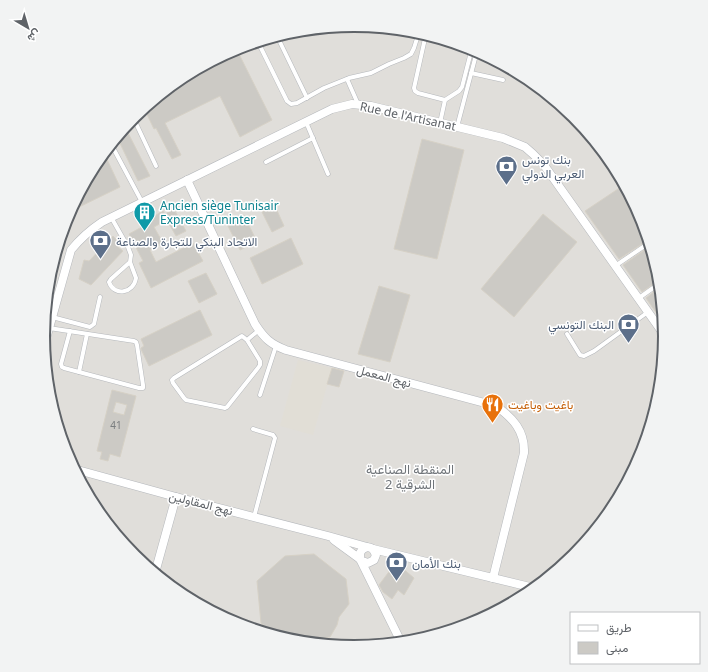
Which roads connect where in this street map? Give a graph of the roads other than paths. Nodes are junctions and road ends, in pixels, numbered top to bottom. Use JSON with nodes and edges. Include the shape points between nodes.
{"nodes":[{"id":1,"x":417,"y":39,"type":"edge"},
{"id":2,"x":425,"y":40,"type":"edge"},
{"id":3,"x":279,"y":41,"type":"edge"},
{"id":4,"x":260,"y":47,"type":"edge"},
{"id":5,"x":470,"y":55,"type":"edge"},
{"id":6,"x":475,"y":57,"type":"edge"},
{"id":7,"x":471,"y":73,"type":"junction"},
{"id":8,"x":347,"y":79,"type":"junction"},
{"id":9,"x":503,"y":80,"type":"dead end"},
{"id":10,"x":307,"y":98,"type":"junction"},
{"id":11,"x":445,"y":100,"type":"junction"},
{"id":12,"x":358,"y":105,"type":"junction"},
{"id":13,"x":306,"y":122,"type":"junction"},
{"id":14,"x":440,"y":123,"type":"junction"},
{"id":15,"x":136,"y":124,"type":"edge"},
{"id":16,"x":457,"y":127,"type":"junction"},
{"id":17,"x":313,"y":138,"type":"junction"},
{"id":18,"x":114,"y":150,"type":"edge"},
{"id":19,"x":266,"y":162,"type":"dead end"},
{"id":20,"x":156,"y":166,"type":"dead end"},
{"id":21,"x":328,"y":174,"type":"dead end"},
{"id":22,"x":187,"y":180,"type":"junction"},
{"id":23,"x":142,"y":202,"type":"junction"},
{"id":24,"x":111,"y":217,"type":"junction"},
{"id":25,"x":645,"y":246,"type":"edge"},
{"id":26,"x":130,"y":262,"type":"junction"},
{"id":27,"x":615,"y":266,"type":"junction"},
{"id":28,"x":654,"y":287,"type":"edge"},
{"id":29,"x":100,"y":298,"type":"dead end"},
{"id":30,"x":638,"y":298,"type":"junction"},
{"id":31,"x":648,"y":312,"type":"junction"},
{"id":32,"x":52,"y":317,"type":"junction"},
{"id":33,"x":51,"y":322,"type":"edge"},
{"id":34,"x":657,"y":325,"type":"edge"},
{"id":35,"x":50,"y":328,"type":"edge"},
{"id":36,"x":259,"y":330,"type":"junction"},
{"id":37,"x":70,"y":331,"type":"junction"},
{"id":38,"x":87,"y":334,"type":"junction"},
{"id":39,"x":567,"y":334,"type":"dead end"},
{"id":40,"x":247,"y":340,"type":"junction"},
{"id":41,"x":276,"y":346,"type":"junction"},
{"id":42,"x":79,"y":372,"type":"junction"},
{"id":43,"x":260,"y":395,"type":"dead end"},
{"id":44,"x":253,"y":429,"type":"dead end"},
{"id":45,"x":82,"y":471,"type":"edge"},
{"id":46,"x":176,"y":497,"type":"junction"},
{"id":47,"x":254,"y":517,"type":"junction"},
{"id":48,"x":328,"y":536,"type":"junction"},
{"id":49,"x":370,"y":548,"type":"junction"},
{"id":50,"x":396,"y":554,"type":"junction"},
{"id":51,"x":361,"y":560,"type":"junction"},
{"id":52,"x":372,"y":561,"type":"junction"},
{"id":53,"x":157,"y":568,"type":"edge"},
{"id":54,"x":369,"y":578,"type":"junction"},
{"id":55,"x":494,"y":578,"type":"junction"},
{"id":56,"x":527,"y":586,"type":"edge"},
{"id":57,"x":398,"y":636,"type":"edge"}],
"edges":[{"from":1,"to":8,"type":"lane","via":[[411,54],[371,73]]},
{"from":2,"to":11,"type":"lane","via":[[415,91]]},
{"from":3,"to":10,"type":"lane"},
{"from":4,"to":10,"type":"lane","via":[[287,101],[291,104]]},
{"from":5,"to":11,"type":"lane","via":[[462,87]]},
{"from":6,"to":7,"type":"lane"},
{"from":7,"to":9,"type":"lane"},
{"from":7,"to":16,"type":"lane"},
{"from":8,"to":10,"type":"lane"},
{"from":8,"to":12,"type":"lane"},
{"from":11,"to":14,"type":"lane"},
{"from":12,"to":13,"type":"street","name":"Rue de l'Artisanat","via":[[332,109]]},
{"from":12,"to":14,"type":"street","name":"Rue de l'Artisanat"},
{"from":13,"to":17,"type":"lane"},
{"from":13,"to":22,"type":"street","name":"Rue de l'Artisanat"},
{"from":14,"to":16,"type":"street","name":"Rue de l'Artisanat"},
{"from":15,"to":20,"type":"lane"},
{"from":16,"to":27,"type":"street","name":"Rue de l'Artisanat","via":[[503,138],[525,147],[533,154]]},
{"from":17,"to":19,"type":"lane"},
{"from":17,"to":21,"type":"lane"},
{"from":18,"to":23,"type":"lane"},
{"from":22,"to":23,"type":"street","name":"Rue de l'Artisanat"},
{"from":22,"to":36,"type":"street","name":"نهج المعمل"},
{"from":23,"to":24,"type":"street","name":"Rue de l'Artisanat"},
{"from":24,"to":26,"type":"lane","via":[[128,247]]},
{"from":24,"to":32,"type":"street","name":"Rue de l'Artisanat","via":[[91,229],[71,250]]},
{"from":25,"to":27,"type":"lane"},
{"from":26,"to":26,"type":"lane","via":[[136,274],[136,281],[126,291],[114,289],[109,282]]},
{"from":27,"to":30,"type":"street","name":"Rue de l'Artisanat"},
{"from":28,"to":30,"type":"lane"},
{"from":29,"to":32,"type":"lane","via":[[93,326]]},
{"from":30,"to":31,"type":"street","name":"Rue de l'Artisanat"},
{"from":31,"to":34,"type":"street","name":"Rue de l'Artisanat"},
{"from":31,"to":39,"type":"lane","via":[[584,356],[580,355]]},
{"from":32,"to":33,"type":"street","name":"Rue de l'Artisanat"},
{"from":35,"to":37,"type":"lane"},
{"from":36,"to":40,"type":"lane"},
{"from":36,"to":41,"type":"street","name":"نهج المعمل"},
{"from":37,"to":38,"type":"lane"},
{"from":37,"to":42,"type":"lane","via":[[61,364],[64,368]]},
{"from":38,"to":42,"type":"lane"},
{"from":38,"to":42,"type":"lane","via":[[136,342],[143,388]]},
{"from":40,"to":40,"type":"lane","via":[[242,336],[174,378],[173,383],[184,398],[227,407],[260,365]]},
{"from":41,"to":43,"type":"lane"},
{"from":41,"to":55,"type":"street","name":"نهج المعمل","via":[[496,406],[506,413],[523,438],[524,453]]},
{"from":44,"to":47,"type":"lane","via":[[273,435],[275,438]]},
{"from":45,"to":46,"type":"street","name":"نهج المقاولين"},
{"from":46,"to":47,"type":"street","name":"نهج المقاولين"},
{"from":46,"to":53,"type":"street"},
{"from":47,"to":48,"type":"street","name":"نهج المقاولين"},
{"from":48,"to":49,"type":"street","name":"نهج المقاولين"},
{"from":48,"to":51,"type":"street","name":"نهج المقاولين"},
{"from":49,"to":50,"type":"street","name":"نهج المقاولين"},
{"from":49,"to":51,"type":"street","via":[[362,550]]},
{"from":49,"to":52,"type":"street","via":[[376,555]]},
{"from":50,"to":52,"type":"street","name":"نهج المقاولين"},
{"from":50,"to":55,"type":"street","name":"نهج المقاولين"},
{"from":51,"to":52,"type":"street","via":[[368,563]]},
{"from":51,"to":54,"type":"street"},
{"from":52,"to":54,"type":"street"},
{"from":54,"to":57,"type":"street"},
{"from":55,"to":56,"type":"street","name":"نهج المقاولين"}]}
